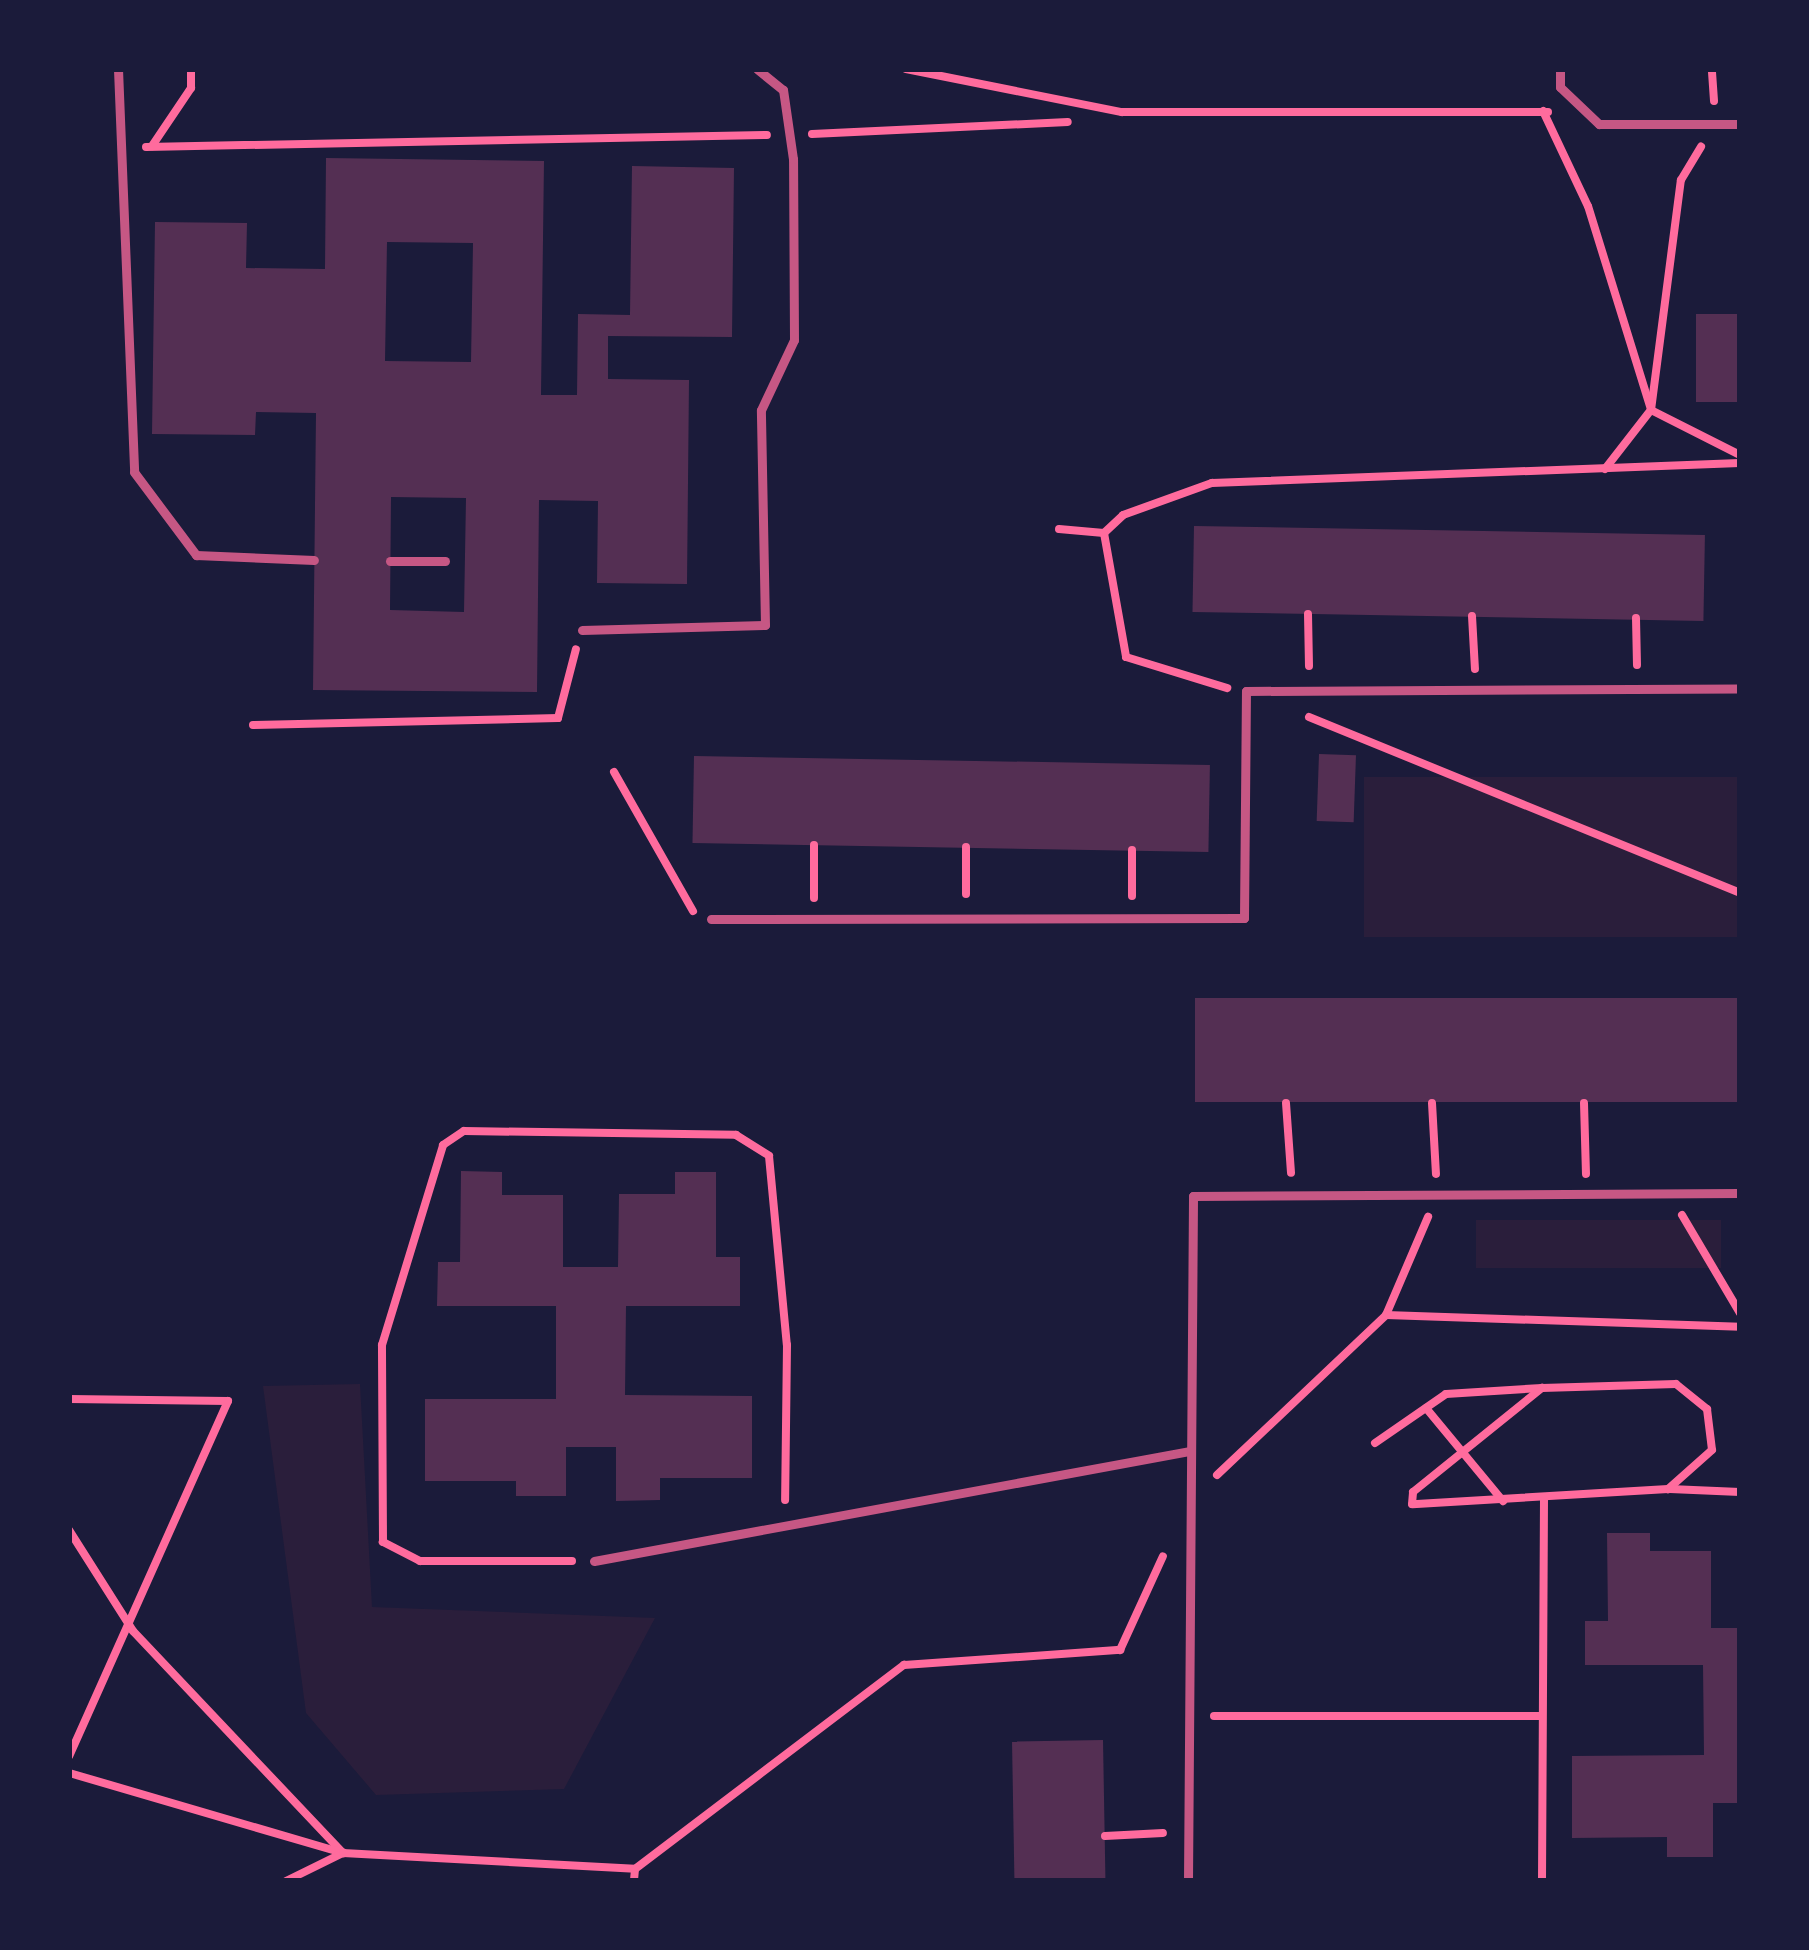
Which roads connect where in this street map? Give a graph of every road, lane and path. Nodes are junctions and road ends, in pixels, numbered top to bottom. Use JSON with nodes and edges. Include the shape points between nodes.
{"nodes":[{"id":1,"x":118,"y":69,"type":"edge"},
{"id":2,"x":191,"y":69,"type":"edge"},
{"id":3,"x":757,"y":69,"type":"edge"},
{"id":4,"x":906,"y":69,"type":"edge"},
{"id":5,"x":1560,"y":69,"type":"edge"},
{"id":6,"x":1544,"y":112,"type":"dead end"},
{"id":7,"x":1068,"y":122,"type":"dead end"},
{"id":8,"x":1740,"y":124,"type":"edge"},
{"id":9,"x":793,"y":134,"type":"junction"},
{"id":10,"x":121,"y":147,"type":"junction"},
{"id":11,"x":152,"y":147,"type":"junction"},
{"id":12,"x":1571,"y":165,"type":"dead end"},
{"id":13,"x":1681,"y":180,"type":"dead end"},
{"id":14,"x":1651,"y":410,"type":"junction"},
{"id":15,"x":1740,"y":459,"type":"edge"},
{"id":16,"x":1604,"y":470,"type":"junction"},
{"id":17,"x":1059,"y":530,"type":"dead end"},
{"id":18,"x":1104,"y":533,"type":"junction"},
{"id":19,"x":314,"y":560,"type":"dead end"},
{"id":20,"x":390,"y":560,"type":"dead end"},
{"id":21,"x":445,"y":561,"type":"dead end"},
{"id":22,"x":1308,"y":614,"type":"dead end"},
{"id":23,"x":1472,"y":616,"type":"dead end"},
{"id":24,"x":1636,"y":618,"type":"dead end"},
{"id":25,"x":582,"y":630,"type":"joint"},
{"id":26,"x":1740,"y":688,"type":"edge"},
{"id":27,"x":1476,"y":689,"type":"junction"},
{"id":28,"x":1638,"y":689,"type":"junction"},
{"id":29,"x":1246,"y":691,"type":"junction"},
{"id":30,"x":1310,"y":691,"type":"junction"},
{"id":31,"x":1298,"y":712,"type":"dead end"},
{"id":32,"x":253,"y":725,"type":"dead end"},
{"id":33,"x":614,"y":772,"type":"dead end"},
{"id":34,"x":814,"y":845,"type":"dead end"},
{"id":35,"x":966,"y":847,"type":"dead end"},
{"id":36,"x":1132,"y":850,"type":"dead end"},
{"id":37,"x":1740,"y":893,"type":"edge"},
{"id":38,"x":815,"y":915,"type":"junction"},
{"id":39,"x":965,"y":916,"type":"junction"},
{"id":40,"x":1132,"y":917,"type":"junction"},
{"id":41,"x":711,"y":919,"type":"joint"},
{"id":42,"x":1286,"y":1103,"type":"dead end"},
{"id":43,"x":1432,"y":1103,"type":"dead end"},
{"id":44,"x":1584,"y":1103,"type":"dead end"},
{"id":45,"x":1587,"y":1193,"type":"junction"},
{"id":46,"x":1669,"y":1193,"type":"junction"},
{"id":47,"x":1740,"y":1193,"type":"edge"},
{"id":48,"x":1437,"y":1194,"type":"junction"},
{"id":49,"x":1293,"y":1195,"type":"junction"},
{"id":50,"x":1740,"y":1313,"type":"edge"},
{"id":51,"x":1385,"y":1316,"type":"dead end"},
{"id":52,"x":1542,"y":1388,"type":"junction"},
{"id":53,"x":69,"y":1399,"type":"edge"},
{"id":54,"x":1426,"y":1408,"type":"junction"},
{"id":55,"x":1375,"y":1443,"type":"dead end"},
{"id":56,"x":1189,"y":1451,"type":"junction"},
{"id":57,"x":1462,"y":1452,"type":"junction"},
{"id":58,"x":1668,"y":1489,"type":"junction"},
{"id":59,"x":1740,"y":1492,"type":"edge"},
{"id":60,"x":1544,"y":1500,"type":"junction"},
{"id":61,"x":1504,"y":1502,"type":"junction"},
{"id":62,"x":785,"y":1526,"type":"junction"},
{"id":63,"x":69,"y":1530,"type":"edge"},
{"id":64,"x":594,"y":1561,"type":"joint"},
{"id":65,"x":133,"y":1631,"type":"junction"},
{"id":66,"x":1188,"y":1714,"type":"junction"},
{"id":67,"x":1542,"y":1716,"type":"junction"},
{"id":68,"x":69,"y":1756,"type":"edge"},
{"id":69,"x":69,"y":1773,"type":"edge"},
{"id":70,"x":1188,"y":1832,"type":"junction"},
{"id":71,"x":1105,"y":1836,"type":"dead end"},
{"id":72,"x":344,"y":1853,"type":"junction"},
{"id":73,"x":286,"y":1881,"type":"edge"},
{"id":74,"x":634,"y":1881,"type":"edge"},
{"id":75,"x":1188,"y":1881,"type":"edge"},
{"id":76,"x":1542,"y":1881,"type":"edge"}],
"edges":[{"from":1,"to":10,"type":"lane"},
{"from":2,"to":11,"type":"path","via":[[191,88]]},
{"from":3,"to":9,"type":"lane","via":[[783,90]]},
{"from":4,"to":6,"type":"path","via":[[1122,112]]},
{"from":5,"to":8,"type":"lane","via":[[1560,87],[1598,124]]},
{"from":7,"to":9,"type":"path"},
{"from":9,"to":11,"type":"path"},
{"from":9,"to":25,"type":"lane","via":[[794,340],[761,410],[765,625]]},
{"from":10,"to":11,"type":"path"},
{"from":10,"to":19,"type":"lane","via":[[134,472],[196,555]]},
{"from":12,"to":14,"type":"path"},
{"from":13,"to":14,"type":"path"},
{"from":14,"to":15,"type":"path"},
{"from":14,"to":16,"type":"path"},
{"from":15,"to":16,"type":"path"},
{"from":16,"to":18,"type":"path","via":[[1212,483],[1123,515]]},
{"from":17,"to":18,"type":"path"},
{"from":18,"to":29,"type":"path","via":[[1126,657]]},
{"from":20,"to":21,"type":"lane"},
{"from":22,"to":30,"type":"path"},
{"from":23,"to":27,"type":"path"},
{"from":24,"to":28,"type":"path"},
{"from":25,"to":32,"type":"path","via":[[558,718]]},
{"from":26,"to":28,"type":"lane"},
{"from":27,"to":28,"type":"lane"},
{"from":27,"to":30,"type":"lane"},
{"from":29,"to":30,"type":"lane"},
{"from":29,"to":40,"type":"lane","via":[[1244,918]]},
{"from":31,"to":37,"type":"path"},
{"from":33,"to":41,"type":"path","via":[[686,908]]},
{"from":34,"to":38,"type":"path"},
{"from":35,"to":39,"type":"path"},
{"from":36,"to":40,"type":"path"},
{"from":38,"to":39,"type":"lane"},
{"from":38,"to":41,"type":"lane"},
{"from":39,"to":40,"type":"lane"},
{"from":42,"to":49,"type":"path"},
{"from":43,"to":48,"type":"path"},
{"from":44,"to":45,"type":"path"},
{"from":45,"to":46,"type":"lane"},
{"from":45,"to":48,"type":"lane"},
{"from":46,"to":47,"type":"lane"},
{"from":46,"to":50,"type":"path"},
{"from":48,"to":49,"type":"lane"},
{"from":48,"to":51,"type":"path"},
{"from":49,"to":56,"type":"lane","via":[[1193,1196]]},
{"from":52,"to":54,"type":"path","via":[[1446,1394]]},
{"from":52,"to":57,"type":"path"},
{"from":52,"to":58,"type":"path","via":[[1676,1384],[1707,1409],[1712,1450]]},
{"from":53,"to":65,"type":"path","via":[[228,1401]]},
{"from":54,"to":55,"type":"path"},
{"from":54,"to":57,"type":"path"},
{"from":56,"to":62,"type":"lane"},
{"from":56,"to":66,"type":"lane"},
{"from":57,"to":61,"type":"path"},
{"from":57,"to":61,"type":"path","via":[[1412,1504]]},
{"from":58,"to":59,"type":"path"},
{"from":58,"to":60,"type":"path"},
{"from":60,"to":61,"type":"path"},
{"from":60,"to":67,"type":"path"},
{"from":62,"to":64,"type":"lane"},
{"from":62,"to":64,"type":"path","via":[[787,1345],[769,1156],[736,1135],[464,1131],[443,1144],[382,1345],[383,1542],[420,1561]]},
{"from":63,"to":65,"type":"path"},
{"from":65,"to":68,"type":"path"},
{"from":65,"to":72,"type":"path"},
{"from":66,"to":67,"type":"path"},
{"from":66,"to":70,"type":"lane"},
{"from":67,"to":76,"type":"path"},
{"from":69,"to":72,"type":"path"},
{"from":70,"to":71,"type":"path"},
{"from":70,"to":75,"type":"lane"},
{"from":72,"to":73,"type":"path"},
{"from":72,"to":74,"type":"path","via":[[635,1869]]}]}
